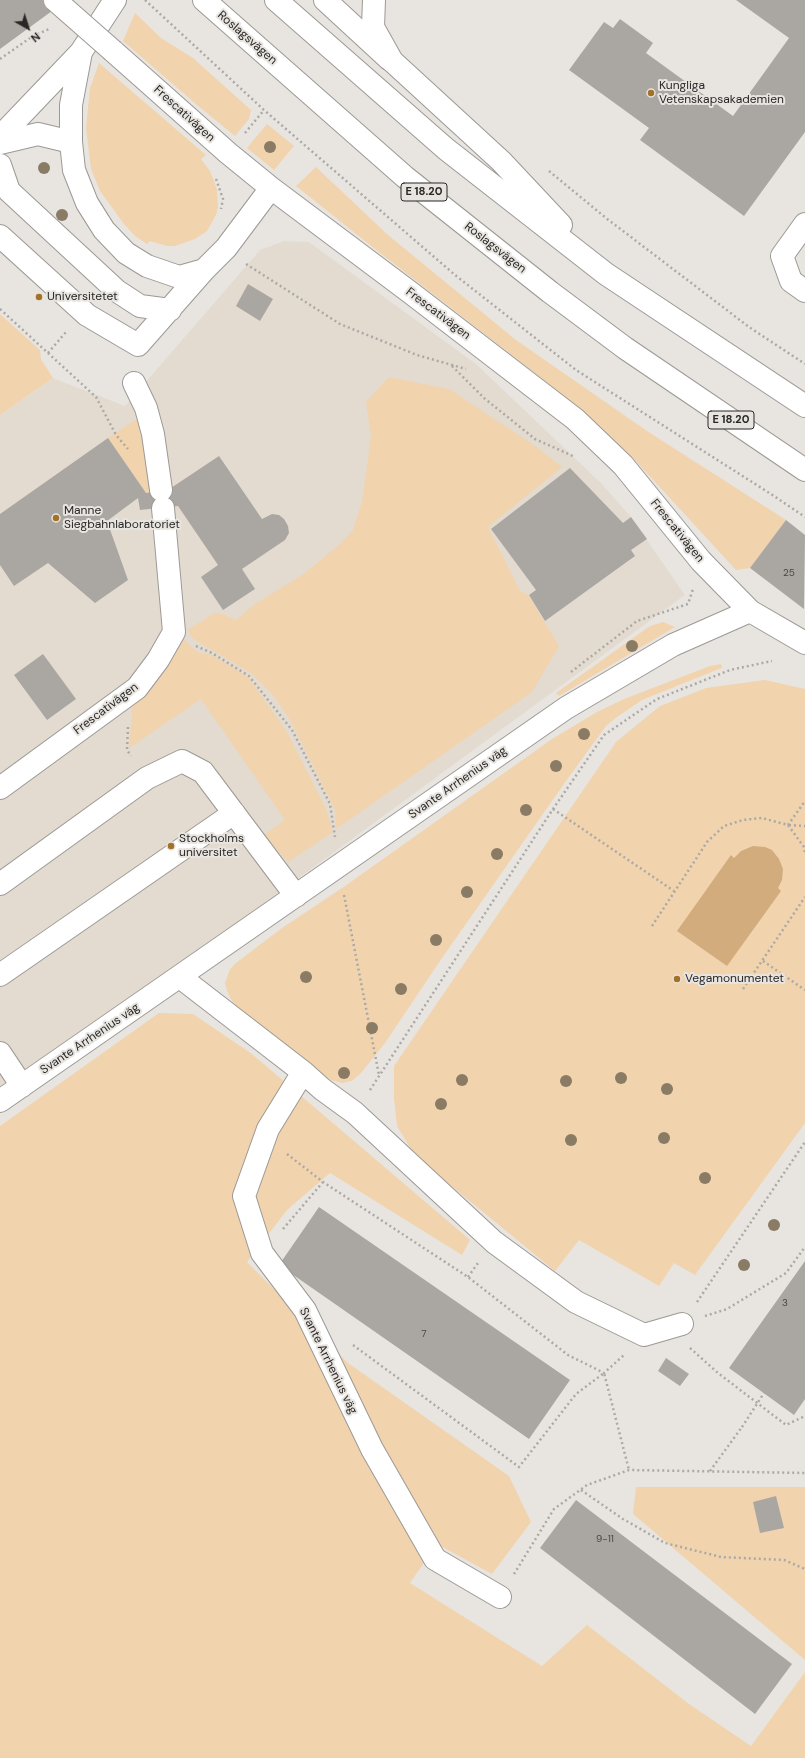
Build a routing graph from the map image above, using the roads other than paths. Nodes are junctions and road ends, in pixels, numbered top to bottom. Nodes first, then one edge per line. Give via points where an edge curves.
1 (55, 0) edge
2 (115, 0) edge
3 (204, 0) edge
4 (276, 0) edge
5 (325, 0) edge
6 (374, 0) edge
7 (81, 52) junction
8 (392, 61) junction
9 (0, 137) edge
10 (71, 142) junction
11 (0, 143) edge
12 (0, 165) edge
13 (271, 188) junction
14 (805, 224) edge
15 (0, 236) edge
16 (204, 270) junction
17 (606, 274) junction
18 (805, 291) edge
19 (170, 310) junction
20 (134, 383) dead end
21 (805, 406) edge
22 (805, 470) edge
23 (750, 611) junction
24 (805, 643) edge
25 (0, 788) edge
26 (234, 813) junction
27 (0, 884) edge
28 (296, 896) junction
29 (0, 975) edge
30 (180, 977) junction
31 (0, 1053) edge
32 (303, 1072) junction
33 (22, 1086) junction
34 (0, 1100) edge
35 (682, 1324) road end
36 (500, 1598) road end

1 - 13 street, Frescativägen, bridge via 228,154
2 - 7 street
3 - 22 street, Roslagsvägen / E 18.20 via 405,177 550,292 625,348
4 - 17 street via 446,149
5 - 8 street
6 - 8 street via 373,27
7 - 9 street
7 - 10 street via 71,104
8 - 17 street via 501,160
10 - 11 street via 38,134
10 - 16 street via 74,170 87,203 104,230 126,253 147,266 179,277
12 - 19 street via 9,191 117,291 140,306
13 - 16 street via 226,248
13 - 23 street, Frescativägen via 575,419 623,465 701,561
14 - 18 street via 782,256 791,281
15 - 19 street via 87,315 138,345
16 - 19 street
17 - 21 street
20 - 25 street, Frescativägen via 146,408 153,434 162,499 174,632 158,660 137,688
23 - 24 street, Frescativägen
23 - 28 street, Svante Arrhenius väg via 673,645 566,708
26 - 27 street via 203,772 182,761 147,778
26 - 28 street
26 - 29 street
28 - 30 street, Svante Arrhenius väg
30 - 32 street
30 - 33 street, Svante Arrhenius väg
31 - 33 street
32 - 35 street via 355,1113 494,1242 576,1302 644,1335
32 - 36 street, Svante Arrhenius väg via 268,1128 244,1196 262,1253 305,1310 372,1449 435,1559
33 - 34 street, Svante Arrhenius väg

